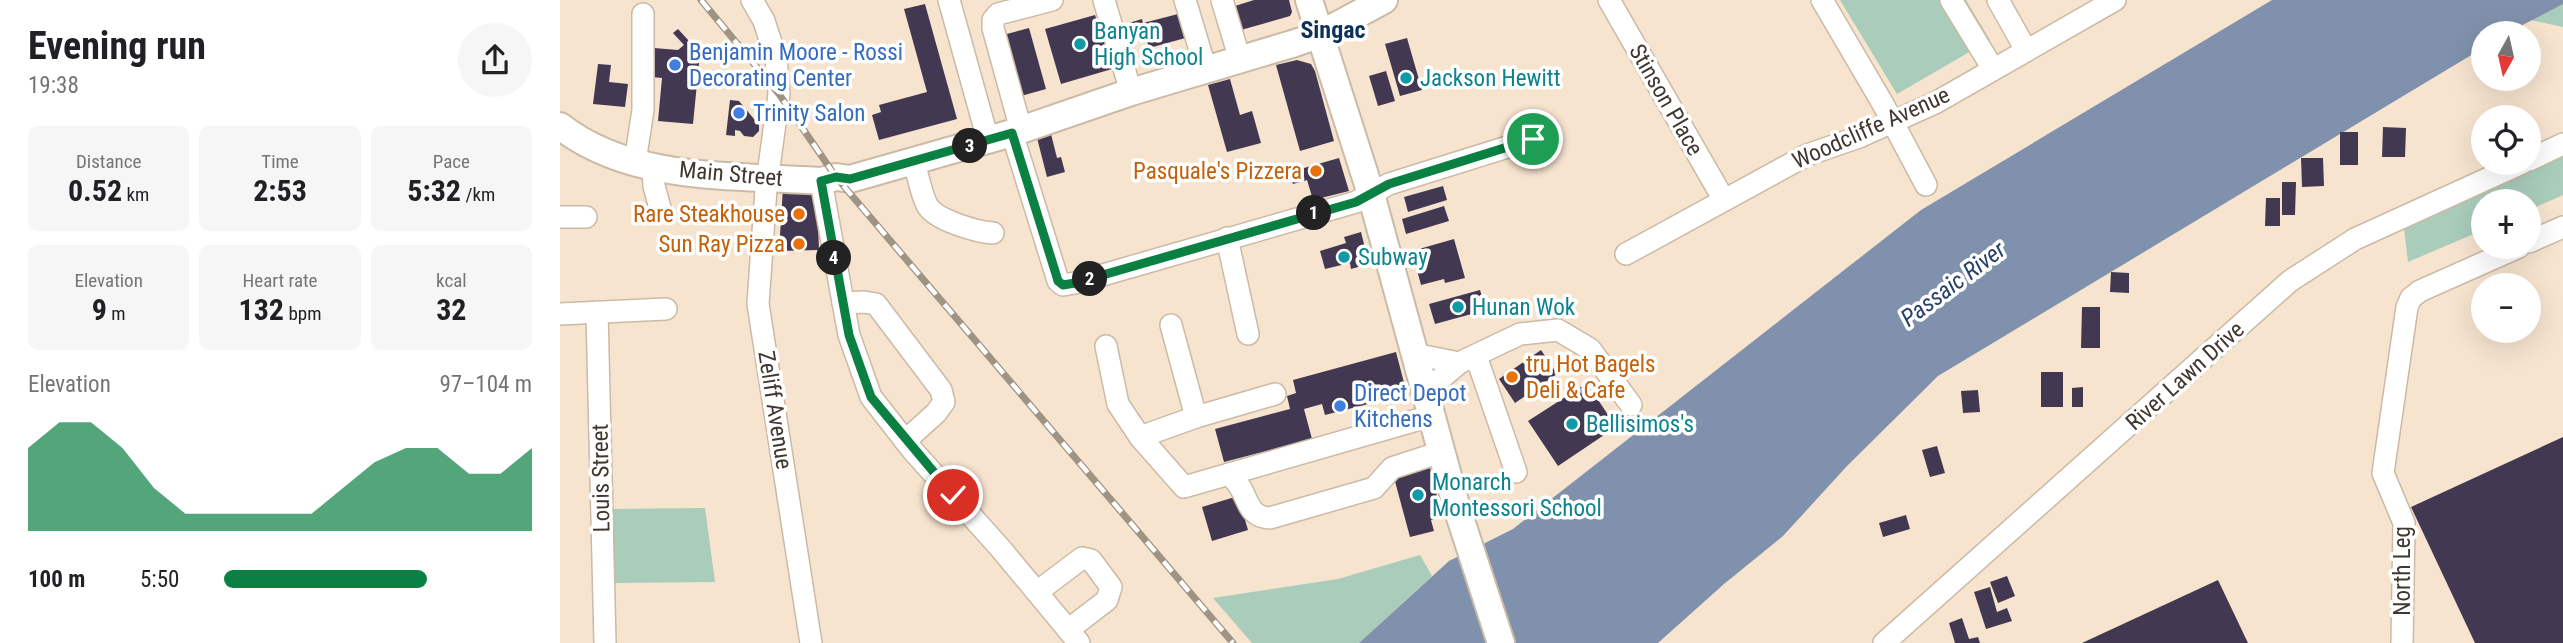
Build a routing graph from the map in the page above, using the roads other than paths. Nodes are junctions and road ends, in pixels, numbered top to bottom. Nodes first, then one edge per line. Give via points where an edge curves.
1 (752, 0) edge
2 (949, 0) edge
3 (1052, 0) edge
4 (1104, 0) edge
5 (1185, 0) edge
6 (1222, 0) edge
7 (1310, 0) edge
8 (1384, 0) edge
9 (1609, 0) edge
10 (1822, 0) edge
11 (1951, 0) edge
12 (1997, 0) edge
13 (2115, 0) edge
14 (1008, 5) edge
15 (643, 14) dead end
16 (1320, 34) junction
17 (2026, 50) junction
18 (1240, 60) junction
19 (1993, 69) junction
20 (1206, 70) junction
21 (1131, 92) junction
22 (1892, 122) junction
23 (560, 127) edge
24 (1007, 135) junction
25 (1533, 139) dead end
26 (2563, 144) edge
27 (2541, 154) edge
28 (914, 162) junction
29 (644, 164) junction
30 (2496, 175) edge
31 (768, 177) junction
32 (821, 181) junction
33 (1926, 185) dead end
34 (1371, 194) junction
35 (1724, 200) junction
36 (660, 208) dead end
37 (560, 217) edge
38 (586, 217) dead end
39 (2563, 227) edge
40 (993, 233) dead end
41 (2541, 237) edge
42 (1227, 239) junction
43 (1626, 254) dead end
44 (2493, 259) edge
45 (843, 303) junction
46 (666, 309) dead end
47 (597, 312) junction
48 (560, 313) edge
49 (1171, 325) dead end
50 (1248, 334) dead end
51 (1106, 346) dead end
52 (1415, 354) junction
53 (1467, 360) junction
54 (1275, 394) dead end
55 (1428, 404) junction
56 (1631, 405) dead end
57 (1196, 417) junction
58 (1140, 437) junction
59 (905, 441) junction
60 (1441, 452) junction
61 (1516, 472) dead end
62 (1229, 474) junction
63 (1037, 592) junction
64 (1074, 636) edge
65 (605, 643) edge
66 (811, 643) edge
67 (1501, 643) edge
68 (1884, 643) edge
69 (2402, 643) edge

1 - 31 street, Zeliff Avenue via 770,37 778,73
2 - 24 street
3 - 14 street
4 - 21 street
5 - 20 street
6 - 18 street
7 - 16 main road
8 - 16 main road, Main Street
9 - 35 street, Stinson Place
10 - 22 street
11 - 19 street
12 - 17 street
13 - 17 street, Woodcliffe Avenue
14 - 24 street via 993,20
15 - 29 street
16 - 18 main road, Main Street
16 - 34 main road
17 - 19 street, Woodcliffe Avenue
18 - 20 main road, Main Street
19 - 22 street, Woodcliffe Avenue
20 - 21 main road, Main Street
21 - 24 main road, Main Street
22 - 33 street
22 - 35 street, Woodcliffe Avenue via 1807,155
23 - 29 main road, Main Street via 599,149
24 - 28 main road, Main Street
24 - 42 street via 1063,285
25 - 34 street via 1389,184
26 - 27 street
28 - 32 main road, Main Street via 850,179
28 - 40 street via 934,213 981,233
29 - 31 main road, Main Street
29 - 36 street
30 - 68 street, River Lawn Drive via 2355,239 2290,281
31 - 32 main road, Main Street
31 - 66 street, Zeliff Avenue via 758,304
32 - 45 street
34 - 42 street
34 - 52 main road
35 - 43 street, Woodcliffe Avenue
37 - 38 street
39 - 41 street
42 - 50 street
44 - 69 street, North Leg via 2420,292 2407,307 2383,473 2404,523
45 - 59 street via 871,397
45 - 59 street via 876,304 941,390 944,402
46 - 47 street
47 - 48 street
47 - 65 street, Louis Street
49 - 57 street
51 - 58 street via 1118,404
52 - 53 street
52 - 55 main road
53 - 55 street
53 - 56 street via 1520,334 1558,330 1590,349
53 - 61 street
54 - 57 street
55 - 60 main road
55 - 62 street
57 - 58 street
58 - 62 street via 1184,487
59 - 63 street
60 - 62 street via 1392,468 1374,488 1270,518 1250,509
60 - 67 main road
63 - 64 street
63 - 64 street via 1082,558 1091,560 1111,587 1107,600

